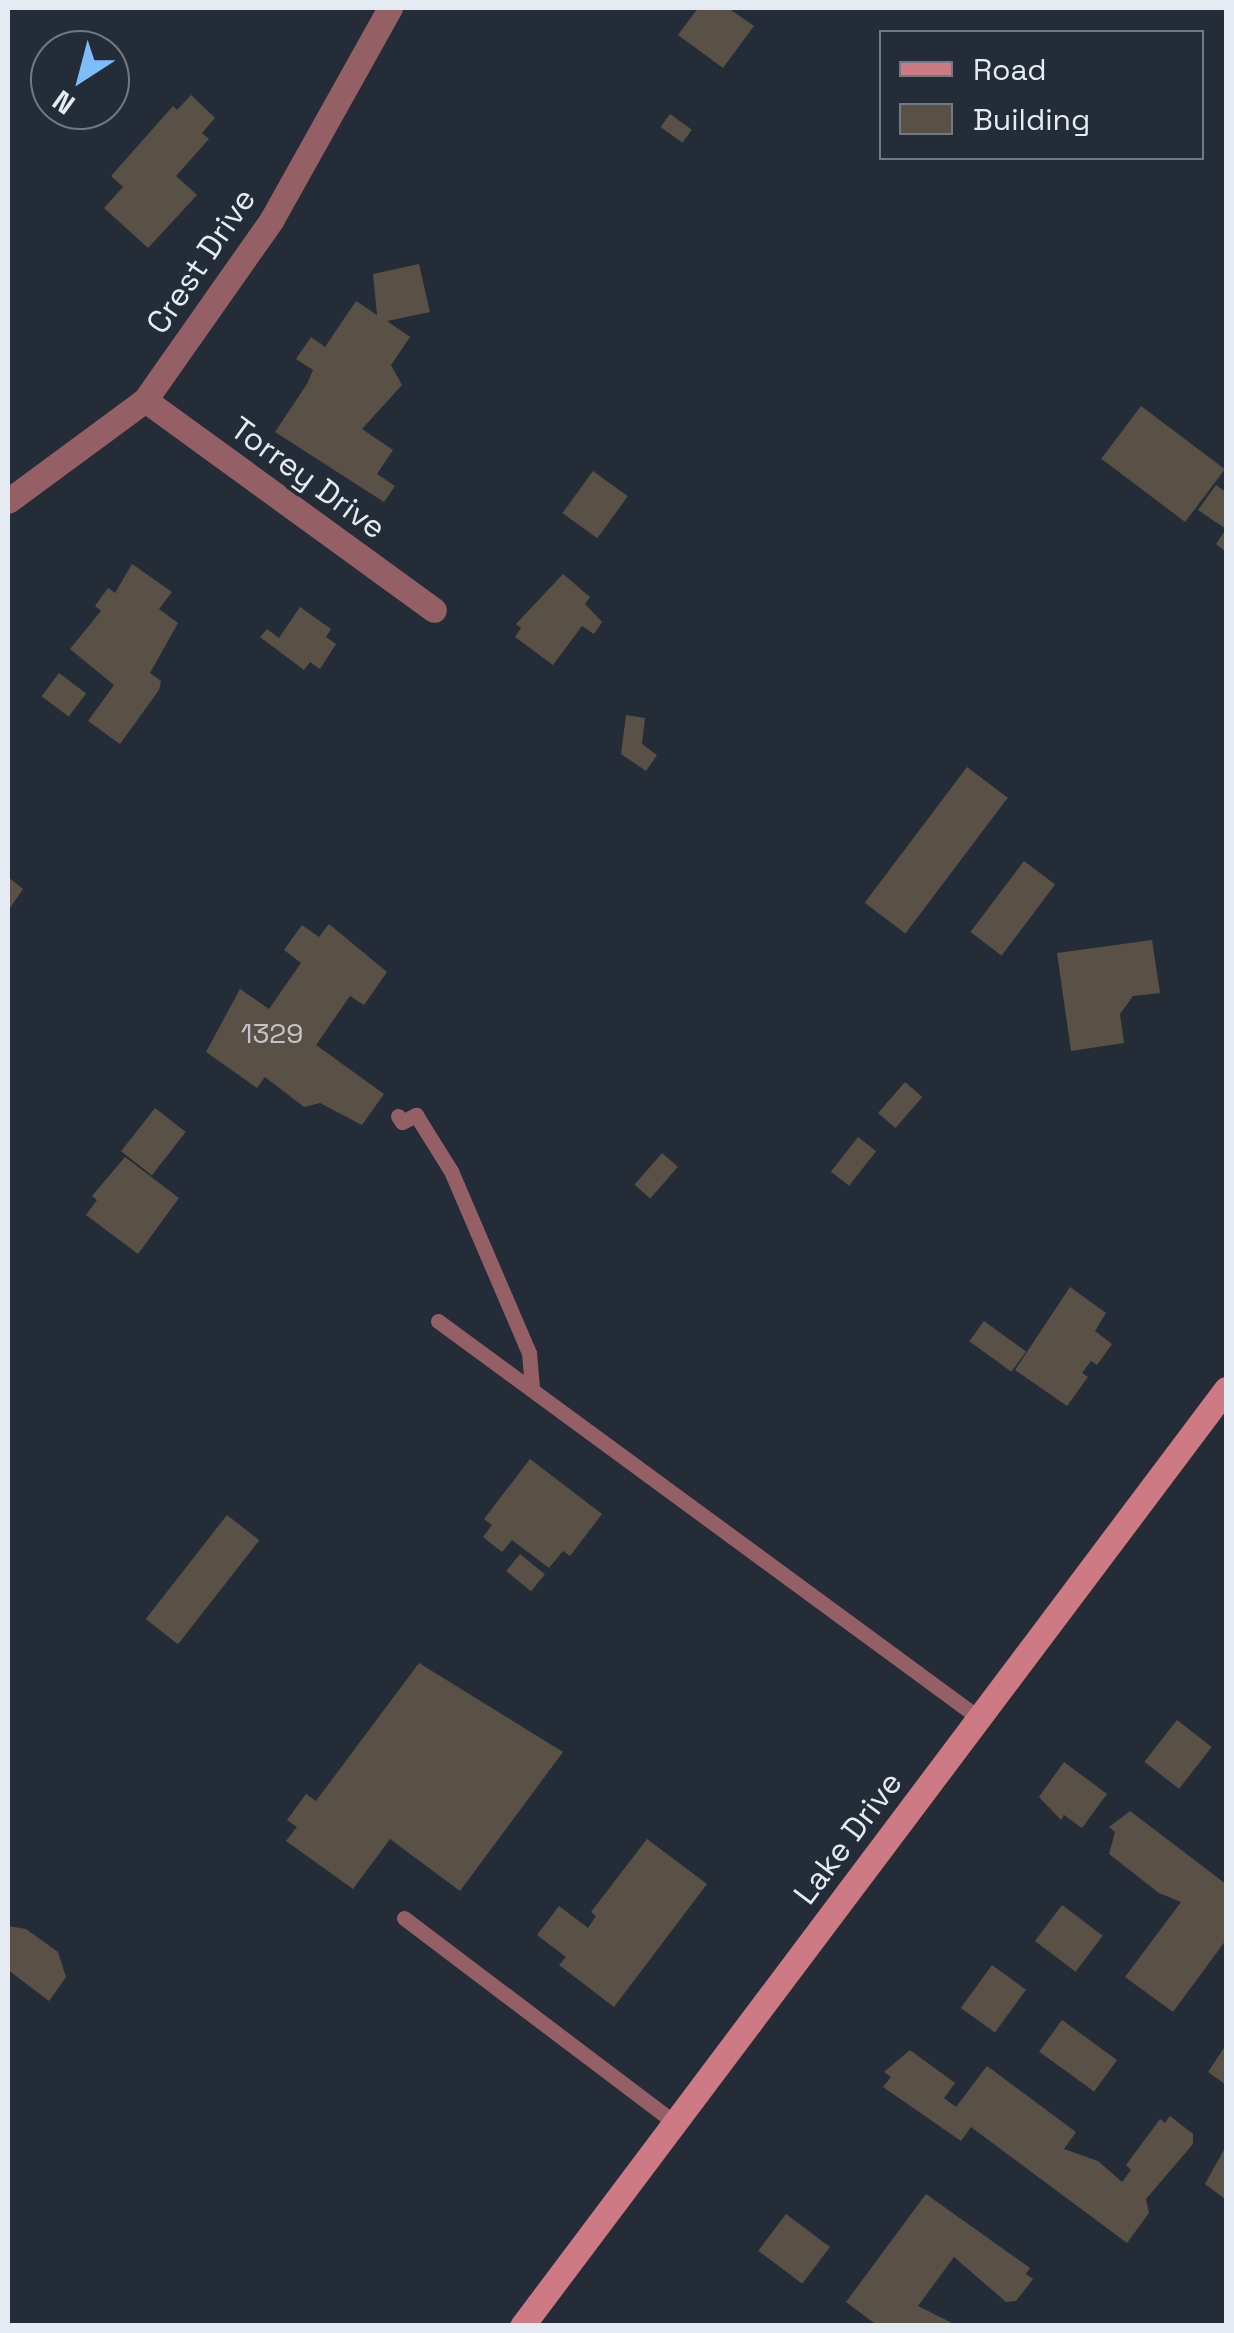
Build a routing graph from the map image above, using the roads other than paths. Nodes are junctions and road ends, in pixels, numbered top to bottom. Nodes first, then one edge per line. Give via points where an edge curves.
1 (390, 8) edge
2 (145, 400) junction
3 (8, 501) edge
4 (434, 610) dead end
5 (398, 1116) dead end
6 (438, 1321) dead end
7 (1226, 1389) edge
8 (532, 1390) junction
9 (979, 1718) junction
10 (404, 1918) dead end
11 (674, 2123) junction
12 (522, 2326) edge

1 - 2 street, Crest Drive via 272,219
2 - 3 street, Crest Drive
2 - 4 street, Torrey Drive
5 - 8 lane via 402,1122 416,1115 451,1171 522,1336
6 - 8 lane
7 - 9 main road, Lake Drive
8 - 9 lane
9 - 11 main road, Lake Drive
10 - 11 lane
11 - 12 main road, Lake Drive

